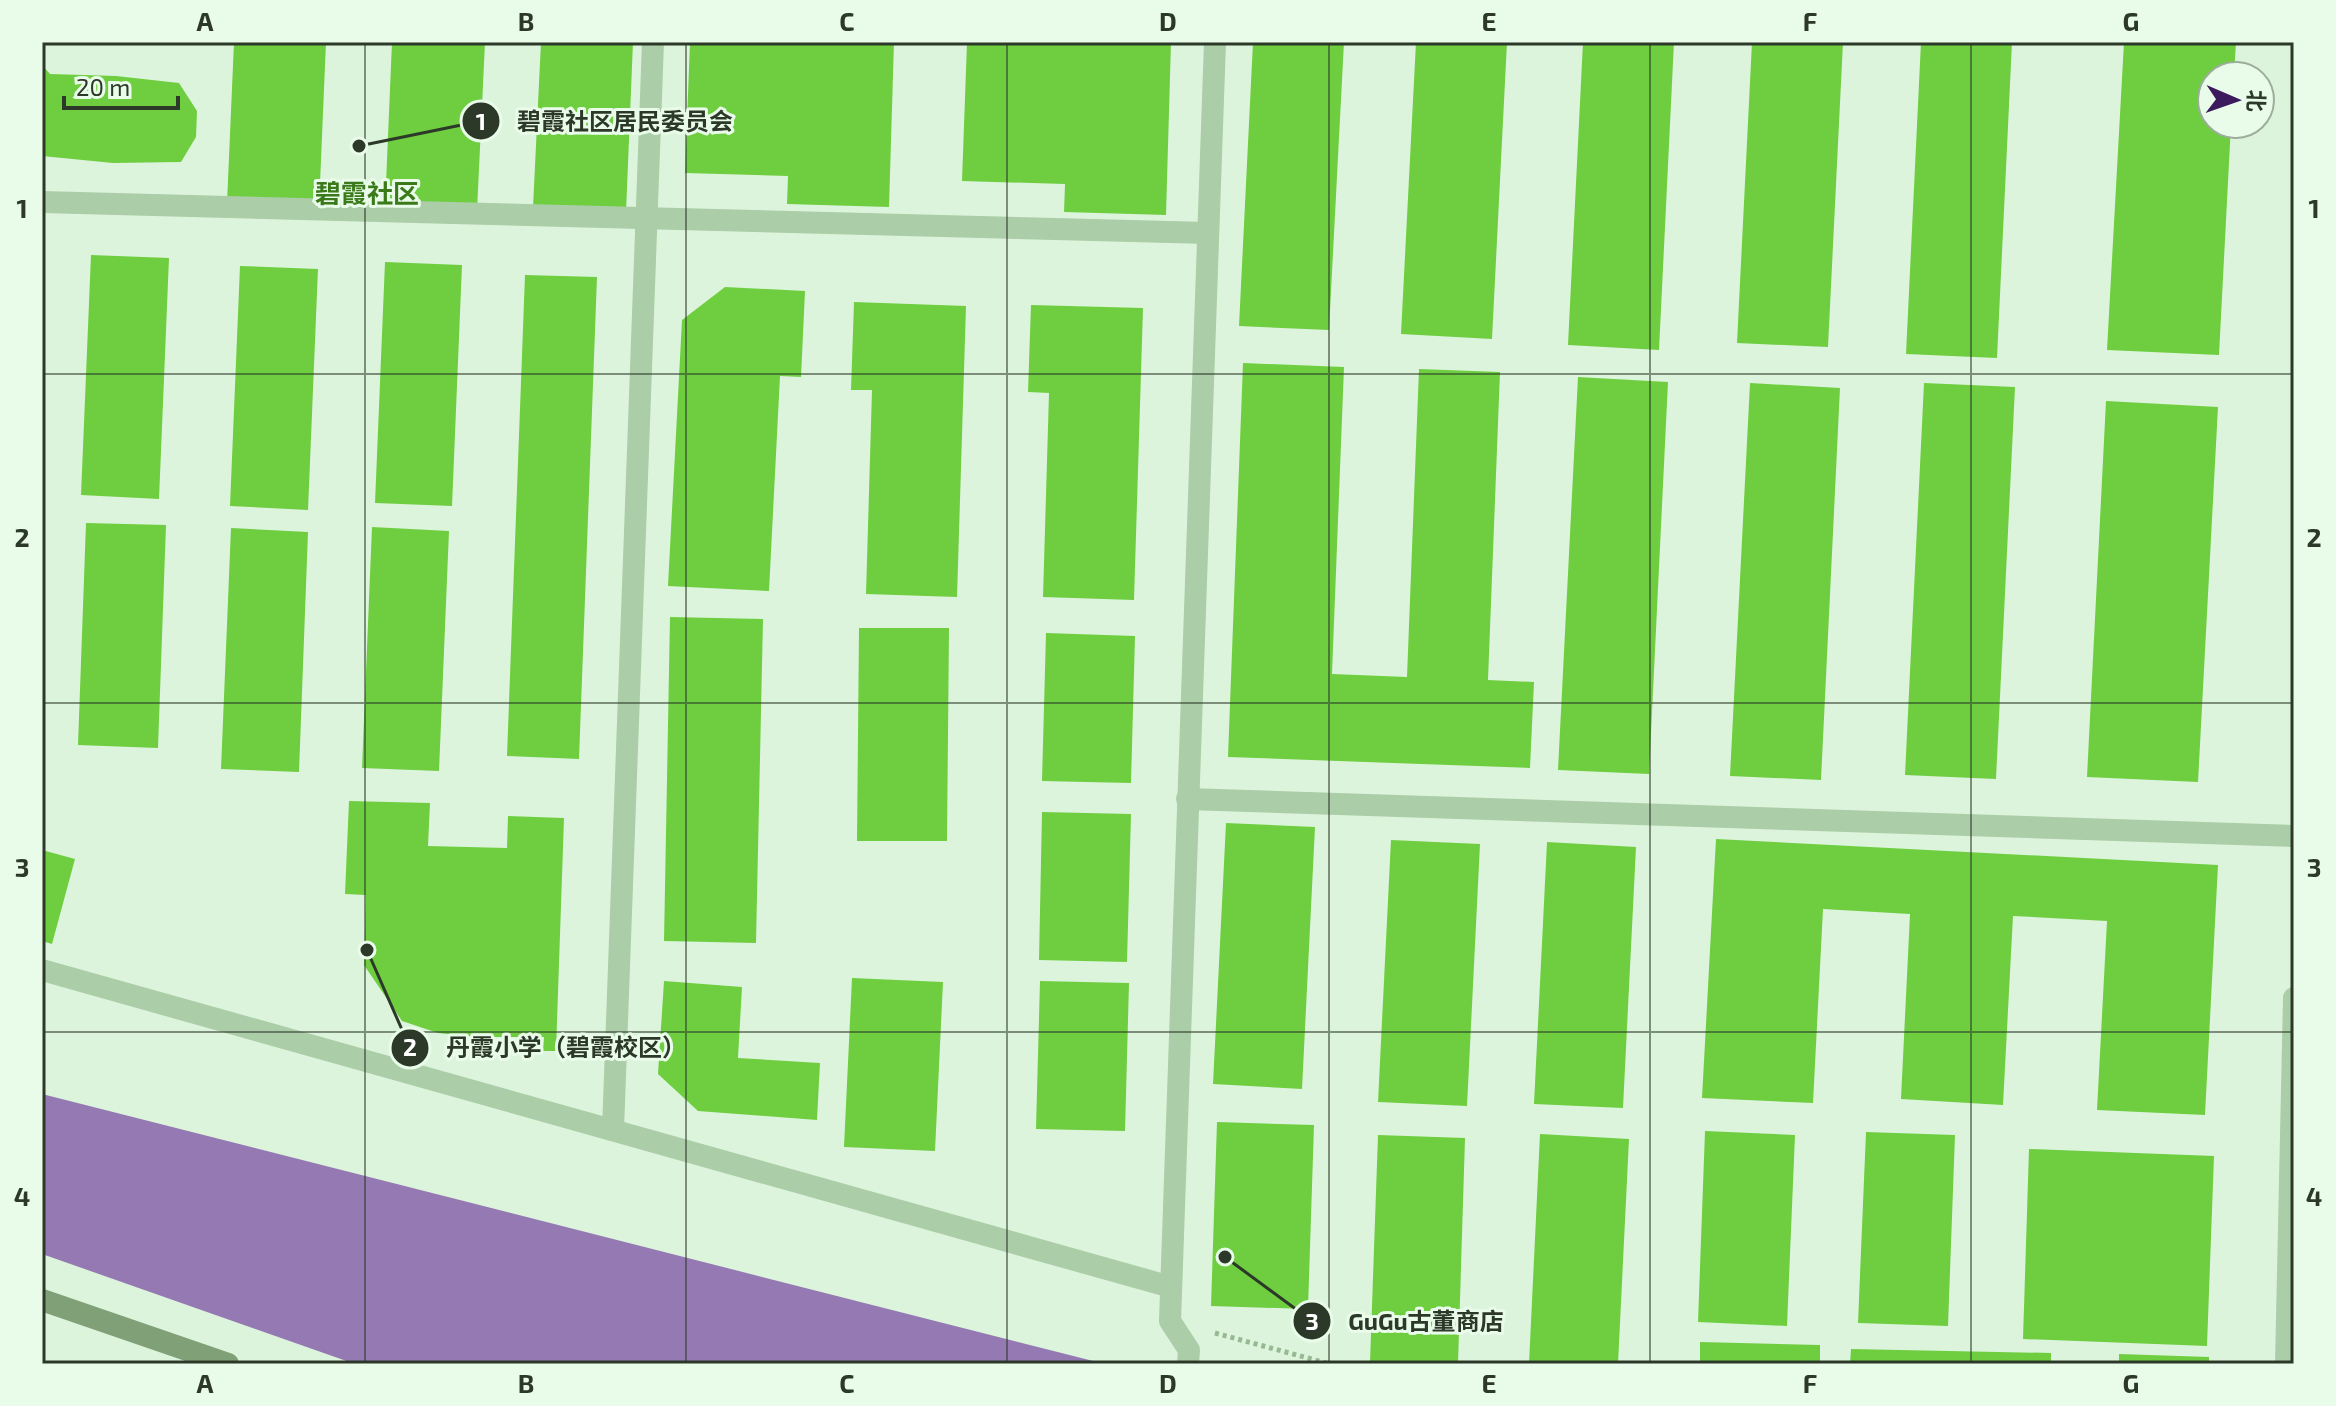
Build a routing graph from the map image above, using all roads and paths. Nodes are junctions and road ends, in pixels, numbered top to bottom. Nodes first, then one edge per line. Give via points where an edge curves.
1 (653, 42) edge
2 (1215, 42) edge
3 (42, 202) edge
4 (647, 218) junction
5 (1208, 233) junction
6 (1187, 799) junction
7 (2294, 836) edge
8 (42, 970) edge
9 (2294, 998) edge
10 (613, 1130) junction
11 (1171, 1287) junction
12 (42, 1300) edge
13 (1170, 1321) junction
14 (1188, 1357) edge
15 (228, 1364) edge
16 (1330, 1364) edge
17 (2286, 1364) edge

1 - 4 street
2 - 5 street
3 - 4 street
4 - 5 street
4 - 10 street
5 - 6 street
6 - 7 street
6 - 11 street
8 - 10 street
9 - 17 street
10 - 11 street
11 - 13 street
12 - 15 main road
13 - 14 street
13 - 16 path

